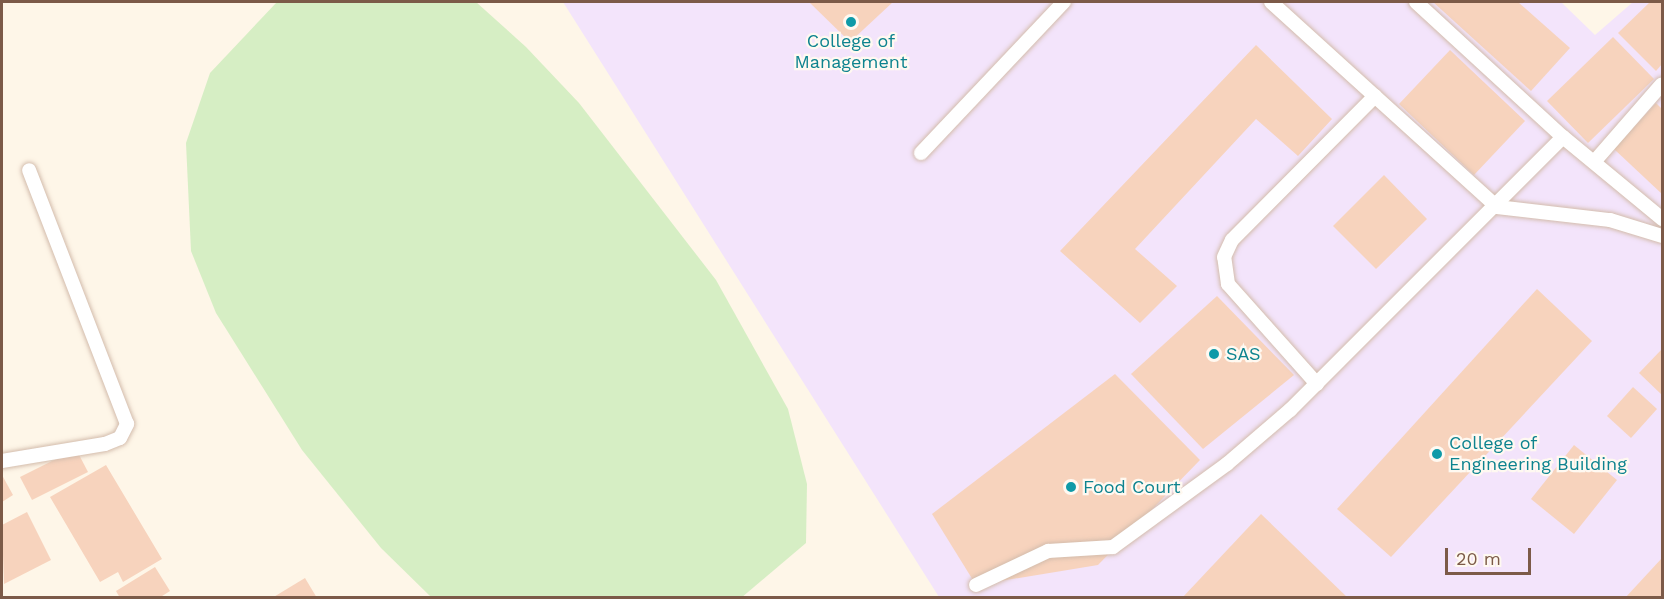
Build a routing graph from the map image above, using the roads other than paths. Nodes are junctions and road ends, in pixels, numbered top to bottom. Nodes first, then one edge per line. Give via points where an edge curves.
1 (1064, 2) edge
2 (1271, 2) edge
3 (1416, 2) edge
4 (1662, 84) edge
5 (1375, 96) junction
6 (1563, 137) junction
7 (921, 153) dead end
8 (1594, 162) junction
9 (29, 170) dead end
10 (1497, 207) junction
11 (1662, 219) edge
12 (1662, 236) edge
13 (1317, 384) junction
14 (2, 461) edge
15 (976, 585) dead end

1 - 7 lane
2 - 5 lane
3 - 6 lane
4 - 8 lane
5 - 10 lane
5 - 13 lane via 1232,240 1224,257 1228,284
6 - 8 lane
6 - 10 lane
8 - 11 lane
9 - 14 lane via 127,424 120,438 105,444
10 - 12 lane via 1610,220
10 - 13 lane
13 - 15 lane via 1227,464 1113,547 1048,551

